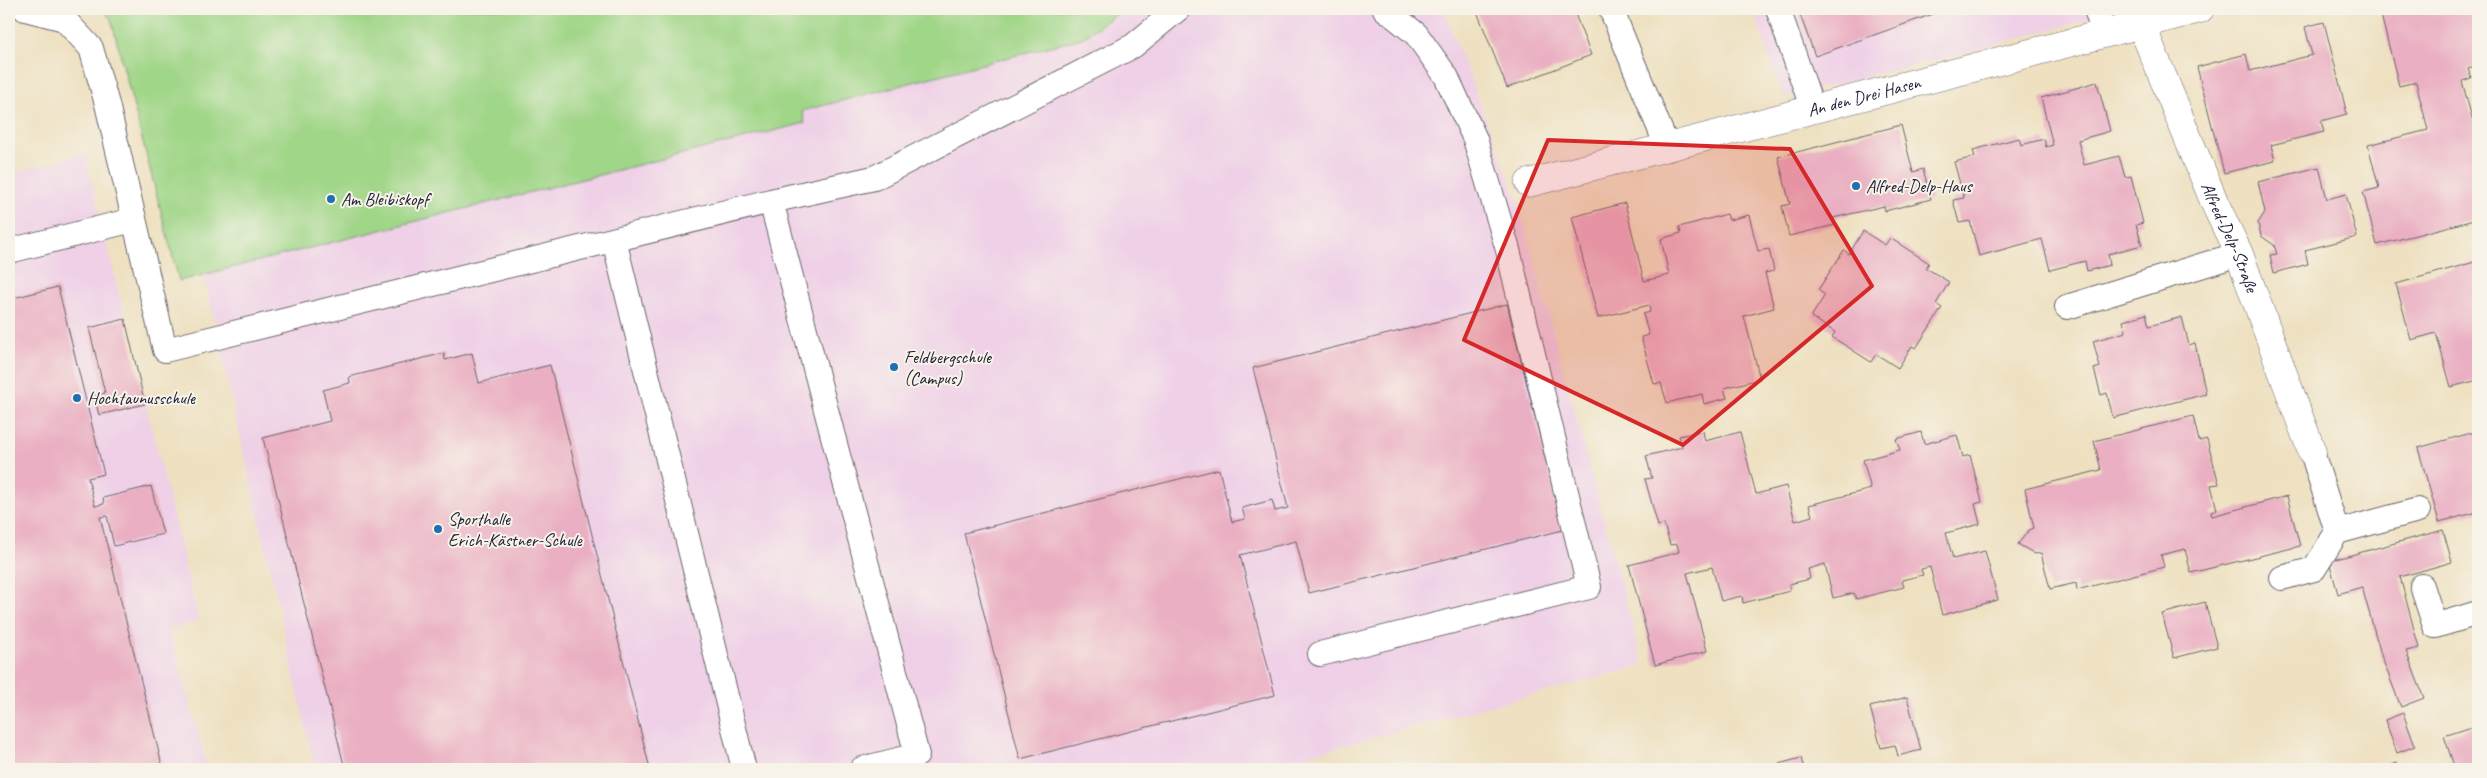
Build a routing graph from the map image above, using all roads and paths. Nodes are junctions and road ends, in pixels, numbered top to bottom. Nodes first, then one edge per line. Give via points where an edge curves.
1 (25, 9) edge
2 (1178, 9) edge
3 (1385, 9) edge
4 (1611, 9) edge
5 (1778, 9) edge
6 (2096, 9) edge
7 (2200, 9) edge
8 (2141, 24) junction
9 (2104, 34) junction
10 (1813, 110) junction
11 (1668, 148) junction
12 (1529, 183) dead end
13 (771, 201) junction
14 (133, 220) junction
15 (614, 240) junction
16 (9, 251) edge
17 (2239, 254) junction
18 (2067, 308) dead end
19 (2312, 452) joint
20 (2418, 510) dead end
21 (2337, 532) junction
22 (2282, 578) dead end
23 (2422, 586) dead end
24 (2478, 613) edge
25 (1320, 654) dead end
26 (744, 769) edge
27 (862, 769) edge

1 - 14 lane via 64,19 91,48
2 - 13 lane via 1133,46 874,178
3 - 25 lane via 1416,34 1446,76 1475,139 1508,250 1589,587
4 - 11 lane
5 - 10 lane
6 - 9 lane
7 - 8 street, An den Drei Hasen
8 - 9 street, An den Drei Hasen
8 - 17 street, Alfred-Delp-Straße
9 - 10 street, An den Drei Hasen
10 - 11 street, An den Drei Hasen
11 - 12 street, An den Drei Hasen
13 - 15 lane
13 - 27 lane via 917,755
14 - 15 lane via 165,350
14 - 16 lane
15 - 26 lane
17 - 18 lane
17 - 19 street, Alfred-Delp-Straße
19 - 21 lane
20 - 21 lane
21 - 22 lane via 2314,569
23 - 24 lane via 2435,626

